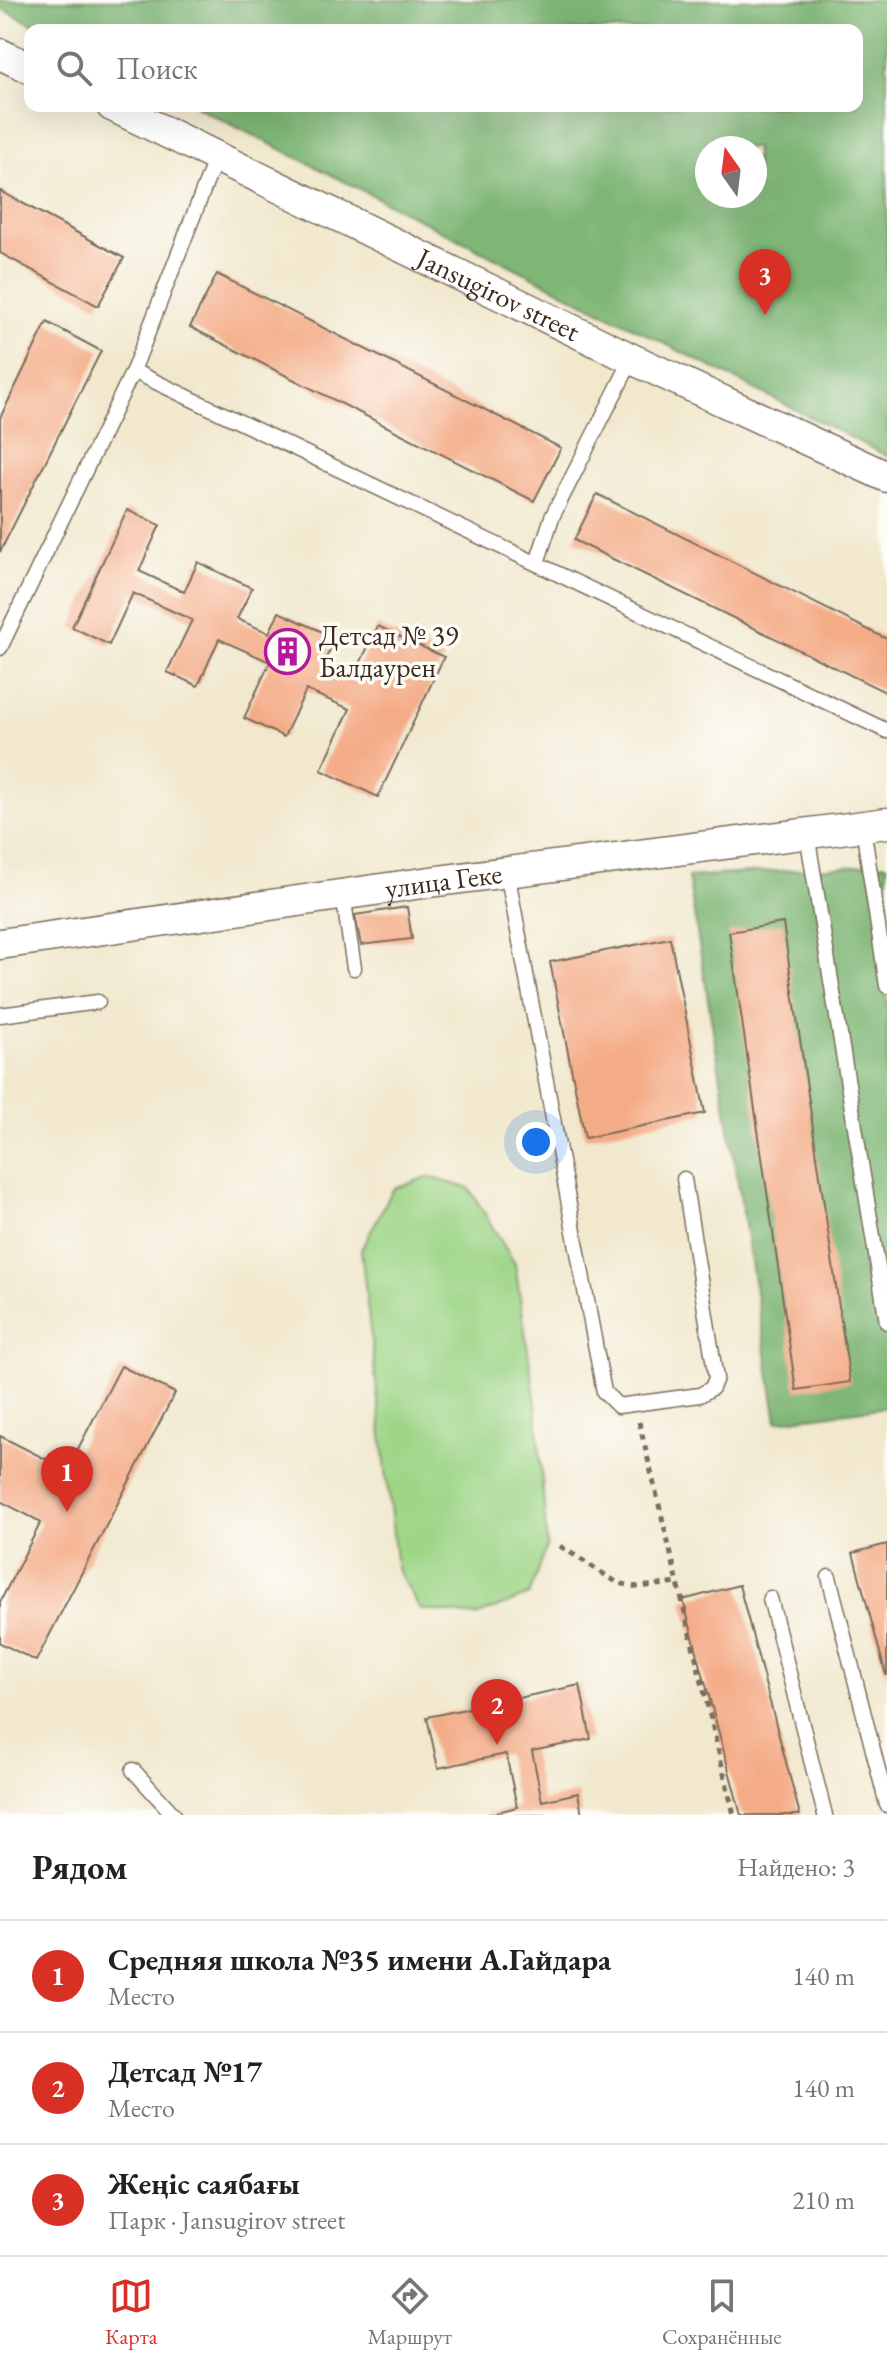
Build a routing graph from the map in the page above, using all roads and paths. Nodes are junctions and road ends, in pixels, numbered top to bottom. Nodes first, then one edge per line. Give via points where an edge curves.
1 (0, 54) edge
2 (24, 65) edge
3 (125, 112) edge
4 (217, 155) junction
5 (632, 359) junction
6 (133, 371) junction
7 (887, 477) edge
8 (537, 563) junction
9 (0, 648) edge
10 (887, 731) edge
11 (875, 825) edge
12 (807, 834) junction
13 (507, 872) junction
14 (343, 895) junction
15 (0, 944) edge
16 (354, 968) dead end
17 (887, 986) edge
18 (98, 1002) dead end
19 (0, 1015) edge
20 (684, 1179) dead end
21 (887, 1322) edge
22 (635, 1406) junction
23 (560, 1546) dead end
24 (829, 1577) dead end
25 (679, 1583) junction
26 (770, 1598) dead end
27 (133, 1770) dead end
28 (887, 1805) edge
29 (174, 1815) edge
30 (734, 1815) edge
31 (825, 1815) edge

1 - 2 street
3 - 4 street, Jansugirov street
4 - 5 street, Jansugirov street
4 - 6 lane
5 - 7 street, Jansugirov street
5 - 8 lane via 552,517
6 - 8 lane
6 - 9 lane
8 - 10 lane
11 - 12 street, улица Геке
11 - 17 lane
12 - 13 street, улица Геке
12 - 21 lane
13 - 14 street, улица Геке
13 - 22 lane via 604,1392 618,1406
14 - 15 street, улица Геке
14 - 16 lane
18 - 19 lane
20 - 22 lane via 716,1378 700,1395
22 - 25 path
23 - 25 path via 618,1583
24 - 28 lane
25 - 30 path
26 - 31 lane
27 - 29 lane

